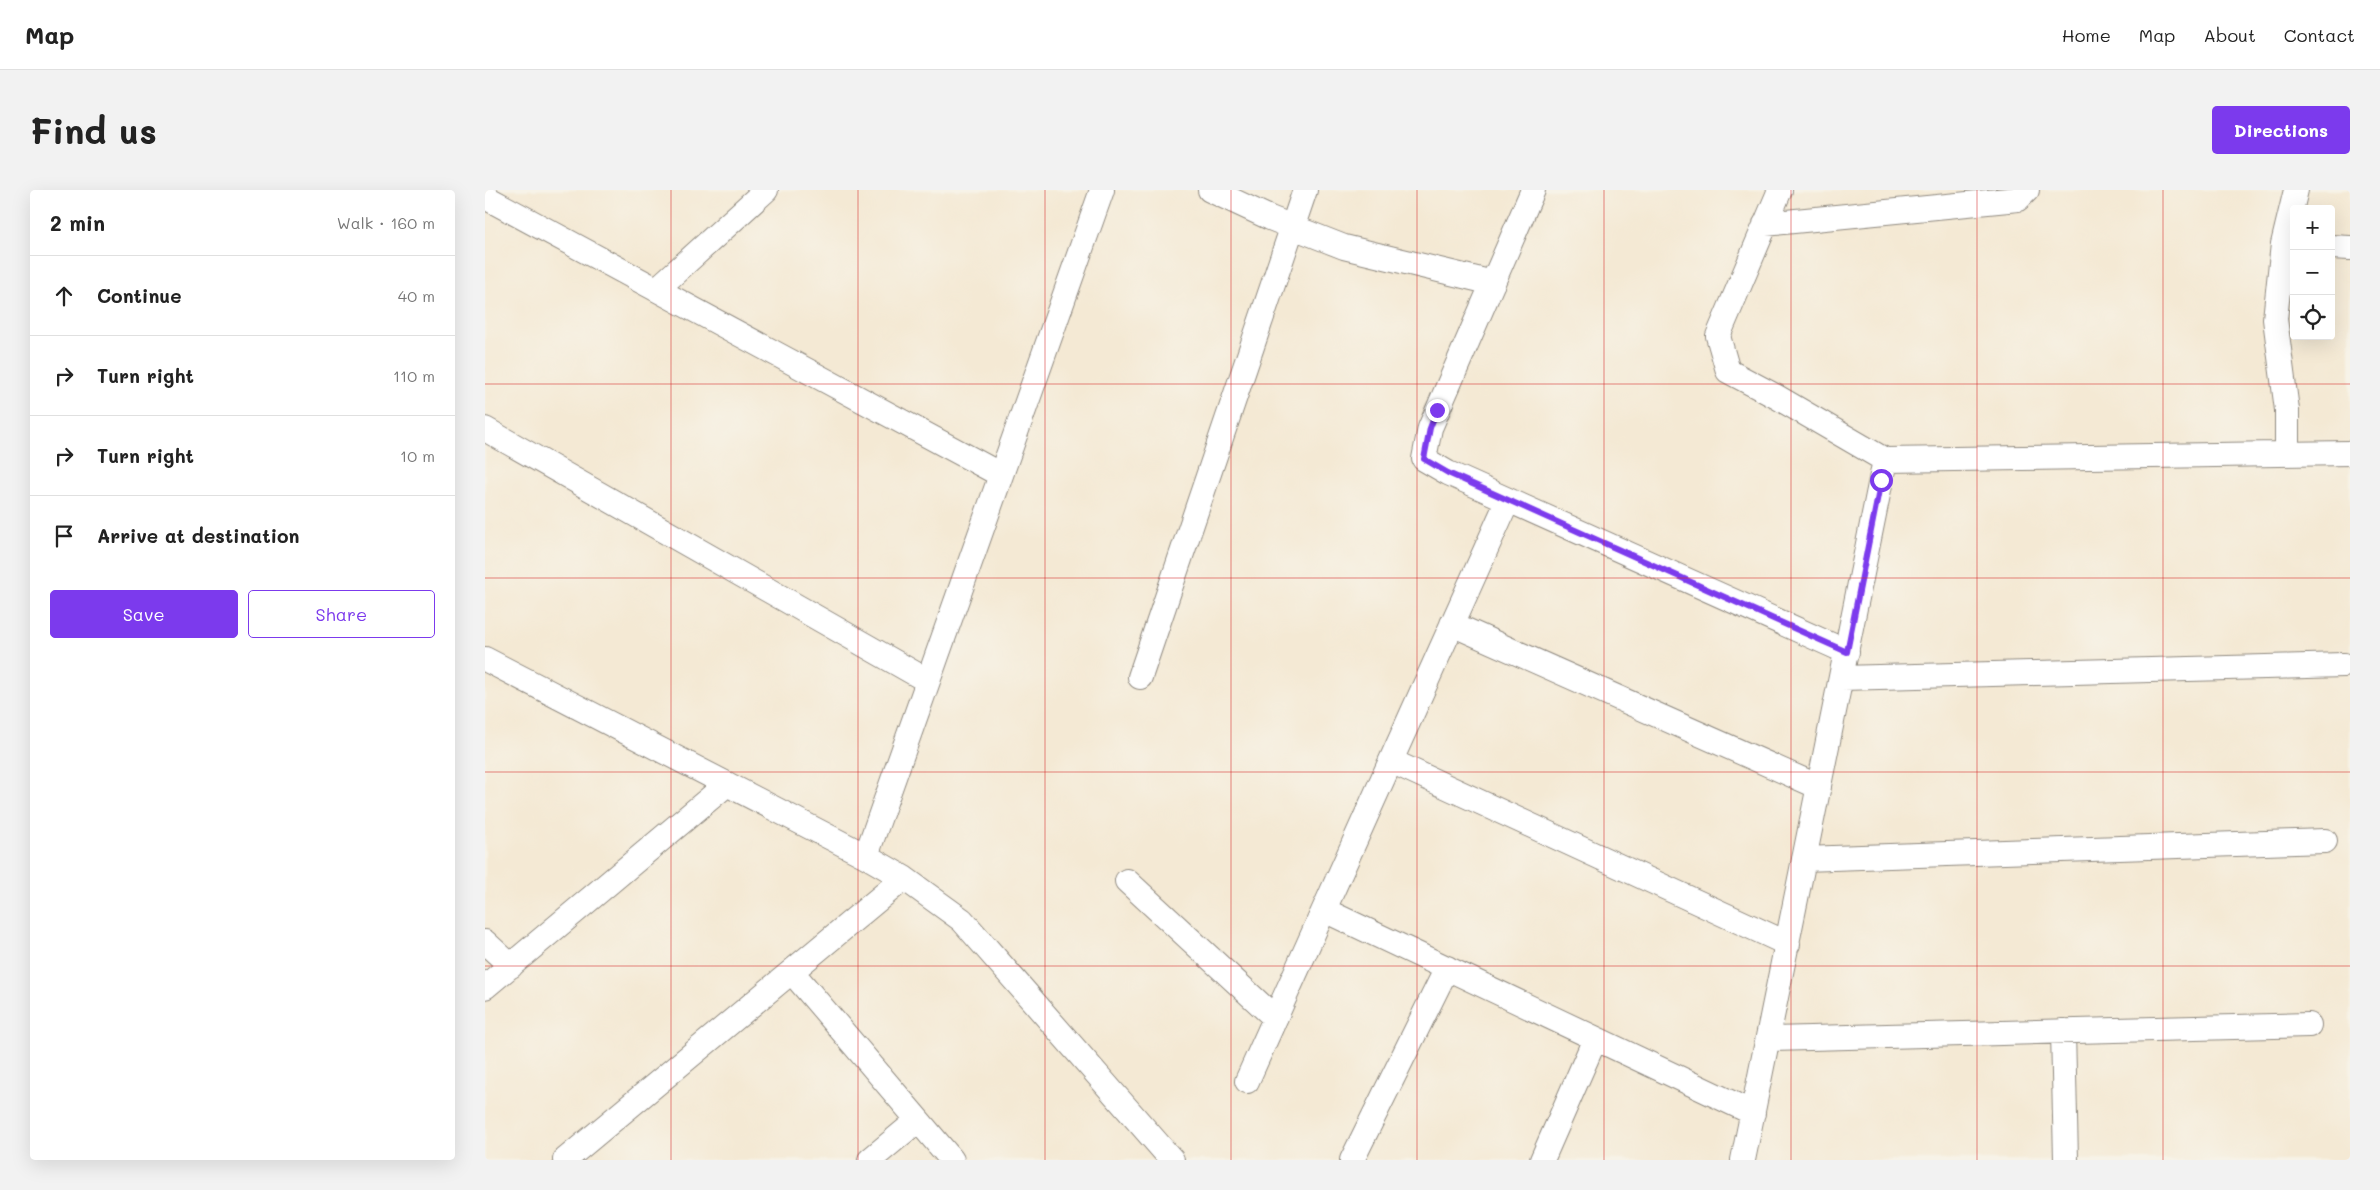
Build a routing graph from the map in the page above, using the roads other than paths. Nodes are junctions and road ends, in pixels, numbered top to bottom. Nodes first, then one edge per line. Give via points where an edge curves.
1 (766, 190) edge
2 (1102, 190) edge
3 (1210, 190) edge
4 (1305, 190) edge
5 (1533, 190) edge
6 (1780, 190) edge
7 (2027, 190) edge
8 (2296, 190) edge
9 (485, 197) edge
10 (1765, 224) junction
11 (1293, 227) junction
12 (2288, 244) edge
13 (2335, 247) edge
14 (2350, 248) edge
15 (1493, 283) junction
16 (657, 289) junction
17 (485, 429) edge
18 (2350, 453) edge
19 (2287, 454) junction
20 (1885, 460) junction
21 (1001, 474) junction
22 (1508, 500) junction
23 (1452, 624) junction
24 (1847, 652) junction
25 (485, 659) edge
26 (2344, 664) dead end
27 (1140, 677) dead end
28 (1841, 678) junction
29 (928, 681) junction
30 (1391, 760) junction
31 (727, 784) junction
32 (1819, 787) junction
33 (2325, 841) dead end
34 (866, 856) junction
35 (1805, 859) junction
36 (904, 878) junction
37 (1127, 881) dead end
38 (1324, 910) junction
39 (485, 942) edge
40 (1787, 944) junction
41 (511, 966) junction
42 (1447, 968) junction
43 (791, 972) junction
44 (485, 987) edge
45 (1275, 1018) junction
46 (2309, 1024) dead end
47 (2063, 1031) junction
48 (1595, 1038) junction
49 (1768, 1039) junction
50 (1247, 1081) dead end
51 (1753, 1114) junction
52 (918, 1120) junction
53 (565, 1160) edge
54 (870, 1160) edge
55 (952, 1160) edge
56 (1172, 1160) edge
57 (1352, 1160) edge
58 (1542, 1160) edge
59 (1743, 1160) edge
60 (2066, 1160) edge

1 - 16 street
2 - 21 street
3 - 11 street
4 - 11 street
5 - 15 street
6 - 10 street
7 - 10 street via 2018,199
8 - 12 street
9 - 16 street
10 - 20 street via 1718,336 1728,371
11 - 15 street via 1345,247
11 - 27 street
12 - 19 street via 2275,319 2287,410
13 - 14 street
15 - 22 street via 1430,428 1424,459
16 - 21 street
17 - 29 street
18 - 19 street
19 - 20 street
20 - 24 street
21 - 29 street
22 - 23 street
22 - 24 street
23 - 30 street
23 - 32 street
24 - 28 street
25 - 31 street
26 - 28 street
28 - 32 street
29 - 34 street
30 - 38 street
30 - 40 street
31 - 34 street
31 - 41 street
32 - 35 street
33 - 35 street
34 - 36 street
35 - 40 street
36 - 43 street
36 - 56 street via 962,920
37 - 45 street
38 - 42 street
38 - 45 street
39 - 41 street
40 - 49 street
41 - 44 street
42 - 48 street
42 - 57 street
43 - 52 street
43 - 53 street
45 - 50 street
46 - 47 street
47 - 49 street
47 - 60 street
48 - 51 street
48 - 58 street
49 - 51 street
51 - 59 street
52 - 54 street
52 - 55 street

